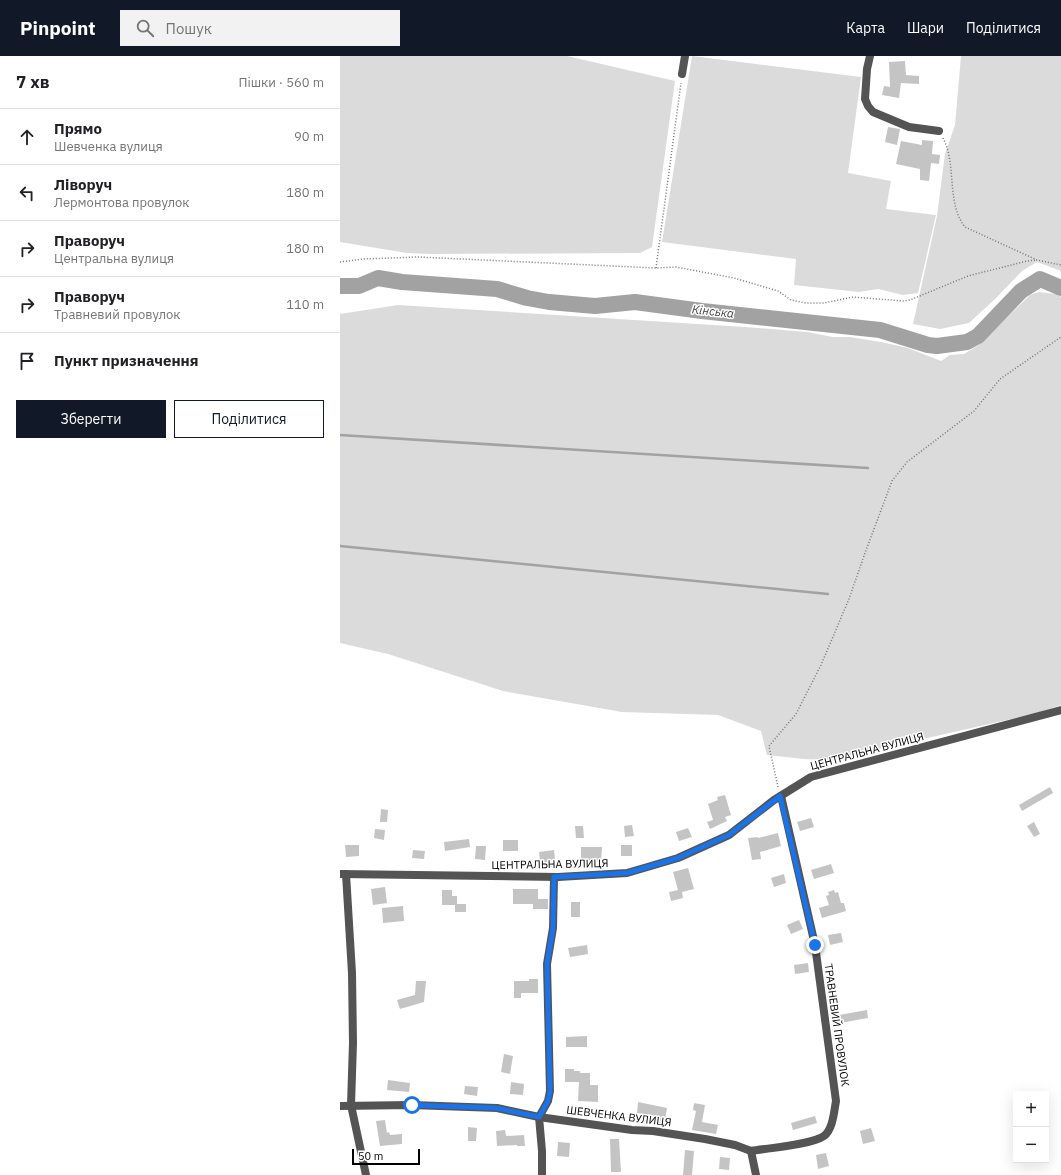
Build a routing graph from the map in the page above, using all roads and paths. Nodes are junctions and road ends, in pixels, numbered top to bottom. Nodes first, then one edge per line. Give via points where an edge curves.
1 (685, 56) edge
2 (870, 56) edge
3 (682, 74) joint
4 (939, 131) joint
5 (1037, 260) junction
6 (340, 262) edge
7 (1061, 265) edge
8 (656, 268) junction
9 (1061, 337) edge
10 (1061, 710) edge
11 (780, 796) junction
12 (343, 874) edge
13 (554, 877) junction
14 (351, 1105) junction
15 (340, 1106) edge
16 (539, 1117) junction
17 (751, 1151) junction
18 (366, 1175) edge
19 (542, 1175) edge
20 (756, 1175) edge

1 - 3 street
2 - 4 street via 865,98 873,112 909,127
3 - 8 path
4 - 5 path via 946,144 960,221 965,228
5 - 7 path
5 - 8 path via 968,276 910,300 853,297 824,303 791,300 778,291 734,278 676,267
6 - 8 path via 418,257
9 - 11 path via 1000,379 974,411 907,462 892,481 849,599 821,665 796,714 769,746
10 - 11 street, ЦЕНТРАЛЬНА ВУЛИЦЯ via 811,777
11 - 13 street, ЦЕНТРАЛЬНА ВУЛИЦЯ via 729,835 678,858 627,873
11 - 17 street, ТРАВНЕВИЙ ПРОВУЛОК via 815,945 836,1101 832,1123 824,1135 811,1141
12 - 13 street, ЦЕНТРАЛЬНА ВУЛИЦЯ
12 - 14 street via 352,973
13 - 16 street via 553,928 547,964 550,1091 548,1101
14 - 15 street, ШЕВЧЕНКА ВУЛИЦЯ
14 - 16 street, ШЕВЧЕНКА ВУЛИЦЯ via 496,1108
14 - 18 street
16 - 17 street, ШЕВЧЕНКА ВУЛИЦЯ via 705,1139
16 - 19 street
17 - 20 street

